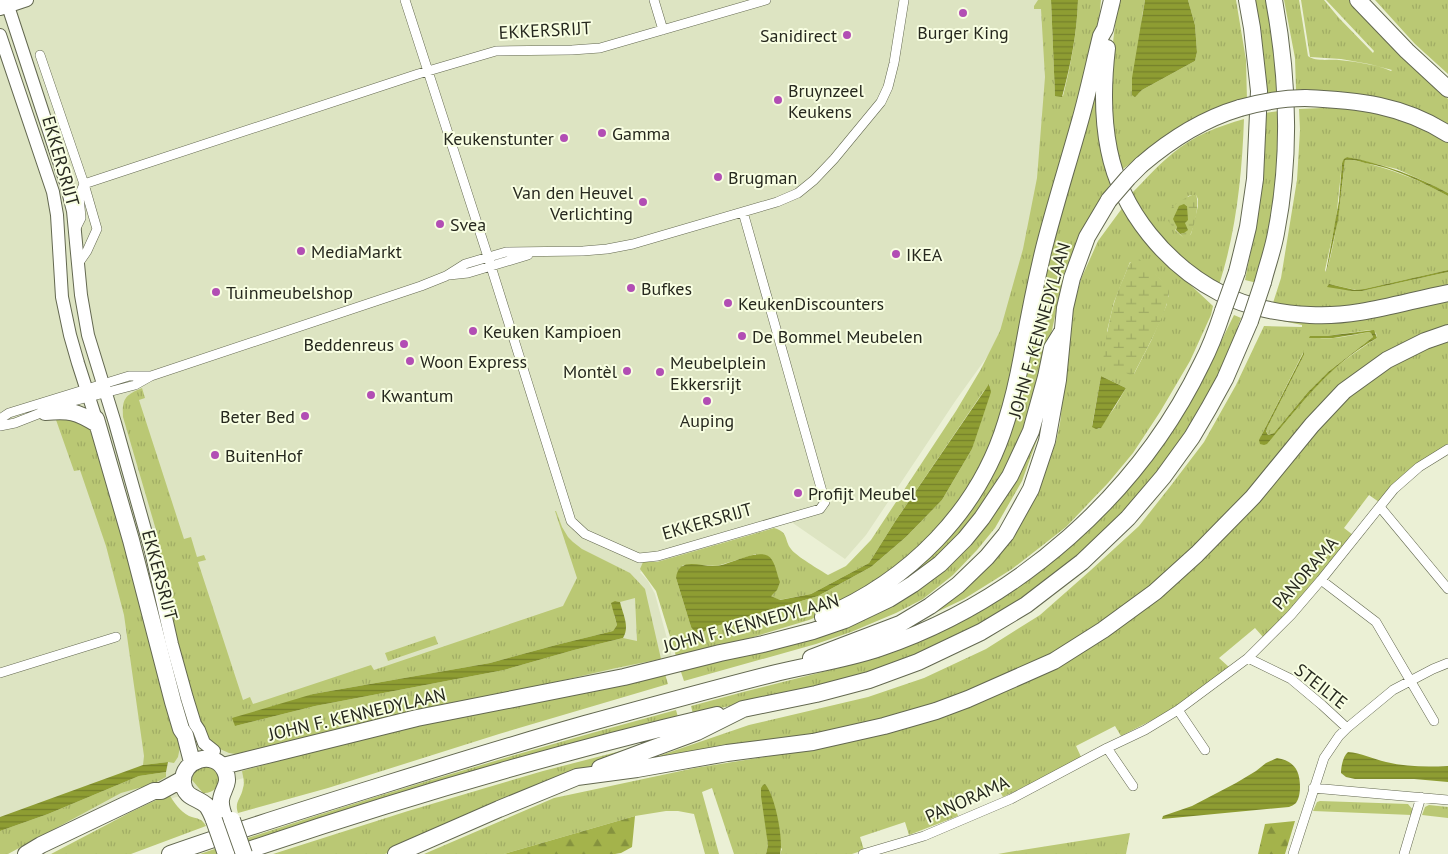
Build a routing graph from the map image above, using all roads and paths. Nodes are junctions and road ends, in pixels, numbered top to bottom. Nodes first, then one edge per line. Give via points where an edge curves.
1 (27, 0) edge
2 (404, 0) edge
3 (654, 0) edge
4 (766, 0) edge
5 (904, 0) edge
6 (1112, 0) edge
7 (1247, 0) edge
8 (1274, 0) edge
9 (1358, 0) edge
10 (3, 5) edge
11 (1105, 29) junction
12 (663, 30) junction
13 (0, 35) edge
14 (40, 55) dead end
15 (428, 71) junction
16 (1448, 89) edge
17 (1448, 134) edge
18 (84, 184) junction
19 (743, 212) junction
20 (75, 231) junction
21 (490, 261) junction
22 (78, 264) junction
23 (1448, 292) edge
24 (1062, 332) junction
25 (1448, 333) edge
26 (104, 389) junction
27 (87, 393) junction
28 (45, 412) junction
29 (0, 419) edge
30 (97, 422) junction
31 (0, 426) edge
32 (1448, 450) edge
33 (1380, 507) junction
34 (1321, 580) junction
35 (1448, 589) edge
36 (116, 637) dead end
37 (720, 653) junction
38 (1248, 658) junction
39 (1448, 663) edge
40 (0, 673) edge
41 (775, 674) junction
42 (1410, 681) junction
43 (743, 709) junction
44 (1178, 710) junction
45 (1434, 721) dead end
46 (188, 727) junction
47 (1346, 728) junction
48 (1107, 748) junction
49 (1205, 750) dead end
50 (204, 757) junction
51 (227, 766) junction
52 (577, 777) junction
53 (183, 779) junction
54 (1133, 786) dead end
55 (1313, 788) junction
56 (154, 791) junction
57 (1421, 798) junction
58 (1448, 800) edge
59 (223, 817) junction
60 (26, 854) edge
61 (170, 854) edge
62 (226, 854) edge
63 (237, 854) edge
64 (244, 854) edge
65 (396, 854) edge
66 (863, 854) edge
67 (1293, 854) edge
68 (1404, 854) edge

1 - 10 main road, EKKERSRIJT
2 - 15 street, EKKERSRIJT
3 - 12 street
4 - 12 street, EKKERSRIJT
5 - 19 street via 888,87 873,113 834,159 798,193
6 - 11 highway
7 - 41 highway, bridge via 1258,100 1255,179 1248,227 1237,272 1203,363 1158,438 1091,516 1067,540 1017,579 968,609 908,637 856,656
8 - 43 highway, bridge via 1284,63 1286,130 1276,234 1250,321 1225,379 1192,437 1163,477 1128,518 1075,569 1004,619 950,648 869,680
9 - 16 highway
10 - 20 main road, EKKERSRIJT via 66,183
11 - 23 highway via 1108,36 1103,102 1107,142 1115,173 1128,202 1150,236 1187,271 1240,302 1311,316 1357,313
11 - 37 highway via 1043,252 1006,423 989,466 968,502 929,548 883,586 841,610
12 - 15 street, EKKERSRIJT via 600,48 496,51
13 - 27 main road, EKKERSRIJT via 52,192 57,215 62,297
14 - 18 street, EKKERSRIJT
15 - 18 street, EKKERSRIJT
15 - 21 street, EKKERSRIJT
17 - 24 highway, JOHN F. KENNEDYLAAN, bridge via 1390,108 1353,100 1305,98 1268,101 1240,108 1198,125 1157,151 1109,200 1087,237 1078,260
18 - 20 street, EKKERSRIJT via 78,196 81,218
18 - 22 street, EKKERSRIJT via 97,229
19 - 21 street via 633,244 607,249 541,252
19 - 21 street, EKKERSRIJT via 825,502 820,509 658,556 640,558 585,534 572,521
20 - 22 main road, EKKERSRIJT
21 - 26 street via 468,273 446,276 231,348 151,376 135,385
22 - 26 main road, EKKERSRIJT via 84,320
24 - 37 highway, JOHN F. KENNEDYLAAN via 1052,348 1031,431 1010,476 982,518 940,564 889,599 845,620 772,642
24 - 41 highway via 1058,380 1049,432 1039,465 1031,489 1006,534 987,557 944,596 900,624
25 - 52 highway via 1393,357 1350,386 1253,497 1197,554 1155,592 1054,661 968,699 884,726 813,742
26 - 27 street
26 - 46 main road, EKKERSRIJT via 151,550
27 - 28 street
27 - 29 street via 9,413
27 - 30 main road, EKKERSRIJT
28 - 30 highway via 73,412
28 - 31 street
30 - 46 highway, EKKERSRIJT via 172,702
32 - 33 street, PANORAMA via 1419,467 1394,489
33 - 34 street, PANORAMA
33 - 35 street
34 - 38 street, PANORAMA
34 - 42 street via 1376,622
36 - 40 street
37 - 51 highway, JOHN F. KENNEDYLAAN via 624,677 417,718
38 - 44 street, PANORAMA
38 - 47 street, STEILTE via 1290,679
39 - 42 street
41 - 61 highway via 489,752
42 - 45 street
42 - 47 street via 1393,690
43 - 52 highway via 697,732
43 - 63 highway via 499,771
44 - 48 street, PANORAMA
44 - 49 street
46 - 50 highway, EKKERSRIJT via 186,735
46 - 50 main road, EKKERSRIJT via 199,730 204,743
46 - 56 highway via 181,737 184,756 173,777
47 - 55 street via 1324,758
48 - 54 street
48 - 66 street, PANORAMA via 964,820
50 - 51 highway
50 - 53 highway via 186,769
51 - 59 highway via 221,800
52 - 65 highway
53 - 56 highway via 161,791
53 - 59 highway via 188,794
55 - 57 street
55 - 67 street
56 - 60 highway
57 - 58 street
57 - 68 street
59 - 62 highway, bridge
59 - 63 highway
59 - 64 highway, bridge

